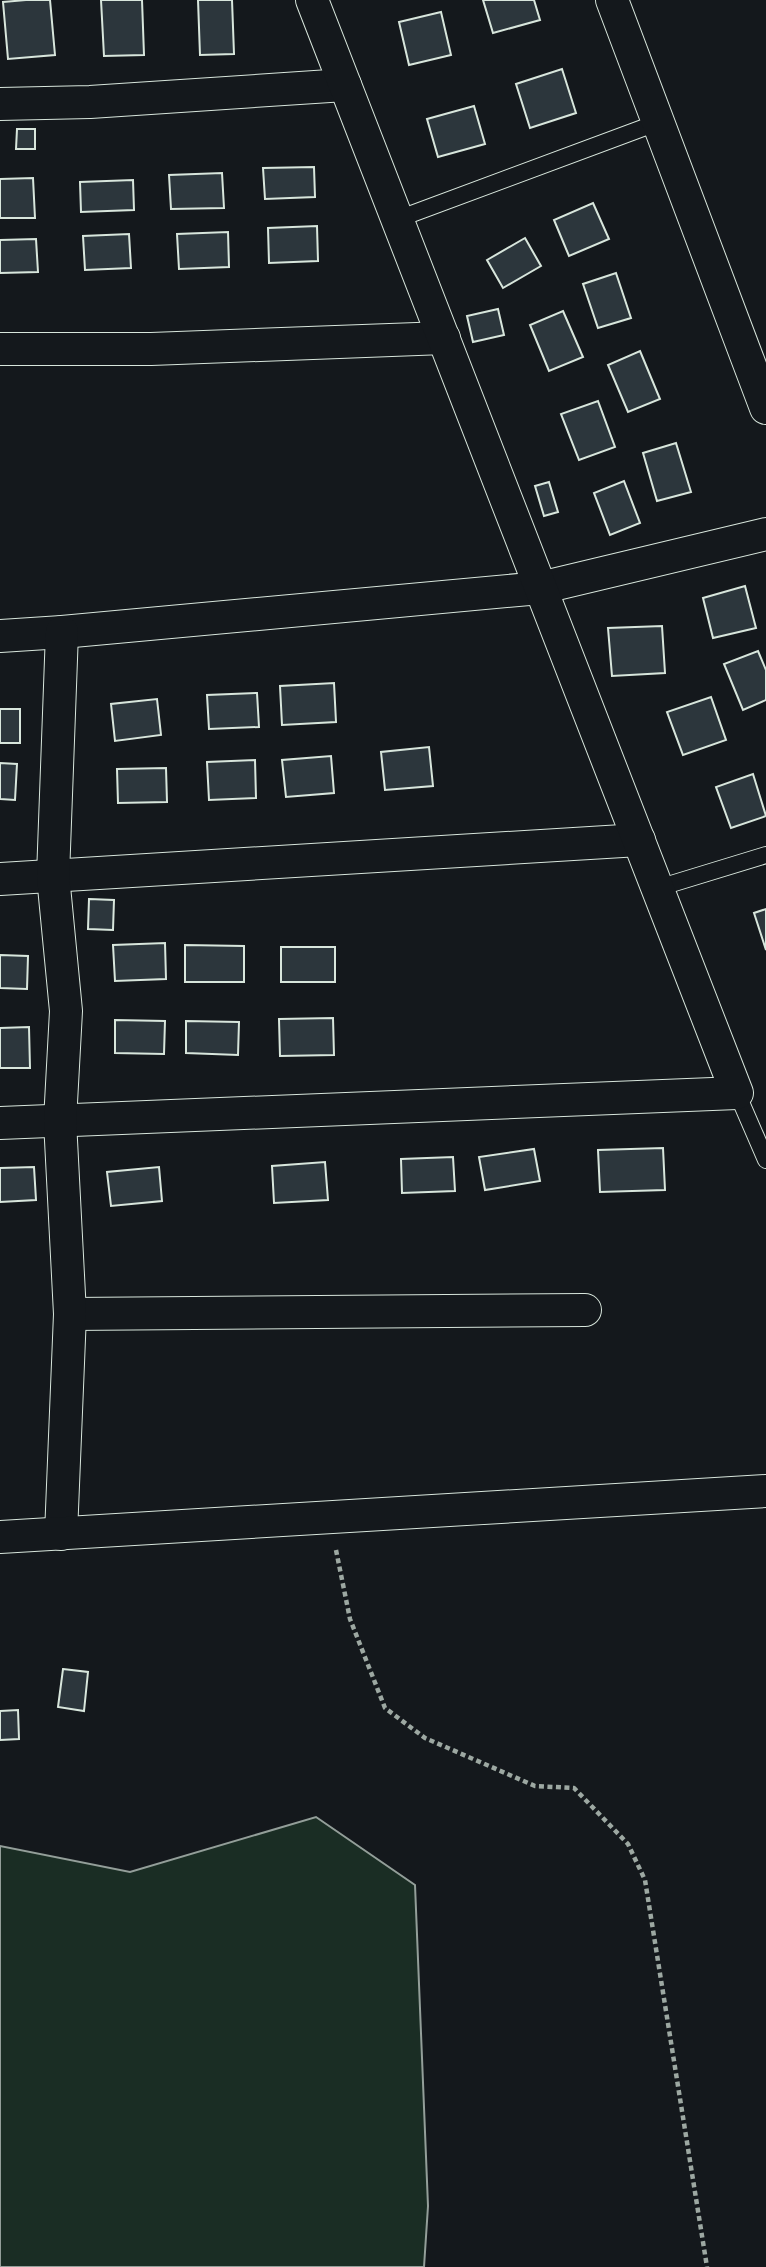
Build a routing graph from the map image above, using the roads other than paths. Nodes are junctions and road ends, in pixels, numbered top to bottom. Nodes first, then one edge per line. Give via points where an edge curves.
1 (312, 0) edge
2 (612, 0) edge
3 (345, 85) junction
4 (0, 104) edge
5 (659, 122) junction
6 (397, 219) junction
7 (444, 338) junction
8 (0, 349) edge
9 (766, 408) edge
10 (766, 534) edge
11 (540, 588) junction
12 (62, 632) junction
13 (0, 636) edge
14 (639, 840) junction
15 (766, 855) edge
16 (53, 876) junction
17 (0, 879) edge
18 (657, 888) junction
19 (737, 1093) junction
20 (61, 1121) junction
21 (0, 1124) edge
22 (766, 1160) edge
23 (585, 1310) dead end
24 (70, 1314) junction
25 (766, 1491) edge
26 (61, 1534) junction
27 (0, 1537) edge

1 - 3 street
2 - 5 street
3 - 4 street
3 - 6 street
5 - 6 lane
5 - 9 street
6 - 7 street
7 - 8 street via 151,349
7 - 11 street
10 - 11 street
11 - 12 street
11 - 14 street
12 - 13 street
12 - 16 street
14 - 16 street
14 - 18 street
15 - 18 lane
16 - 17 street
16 - 20 street via 66,1011
18 - 19 street
19 - 20 street
19 - 22 lane
20 - 21 street
20 - 24 street
23 - 24 street
24 - 26 street
25 - 26 street
26 - 27 street

